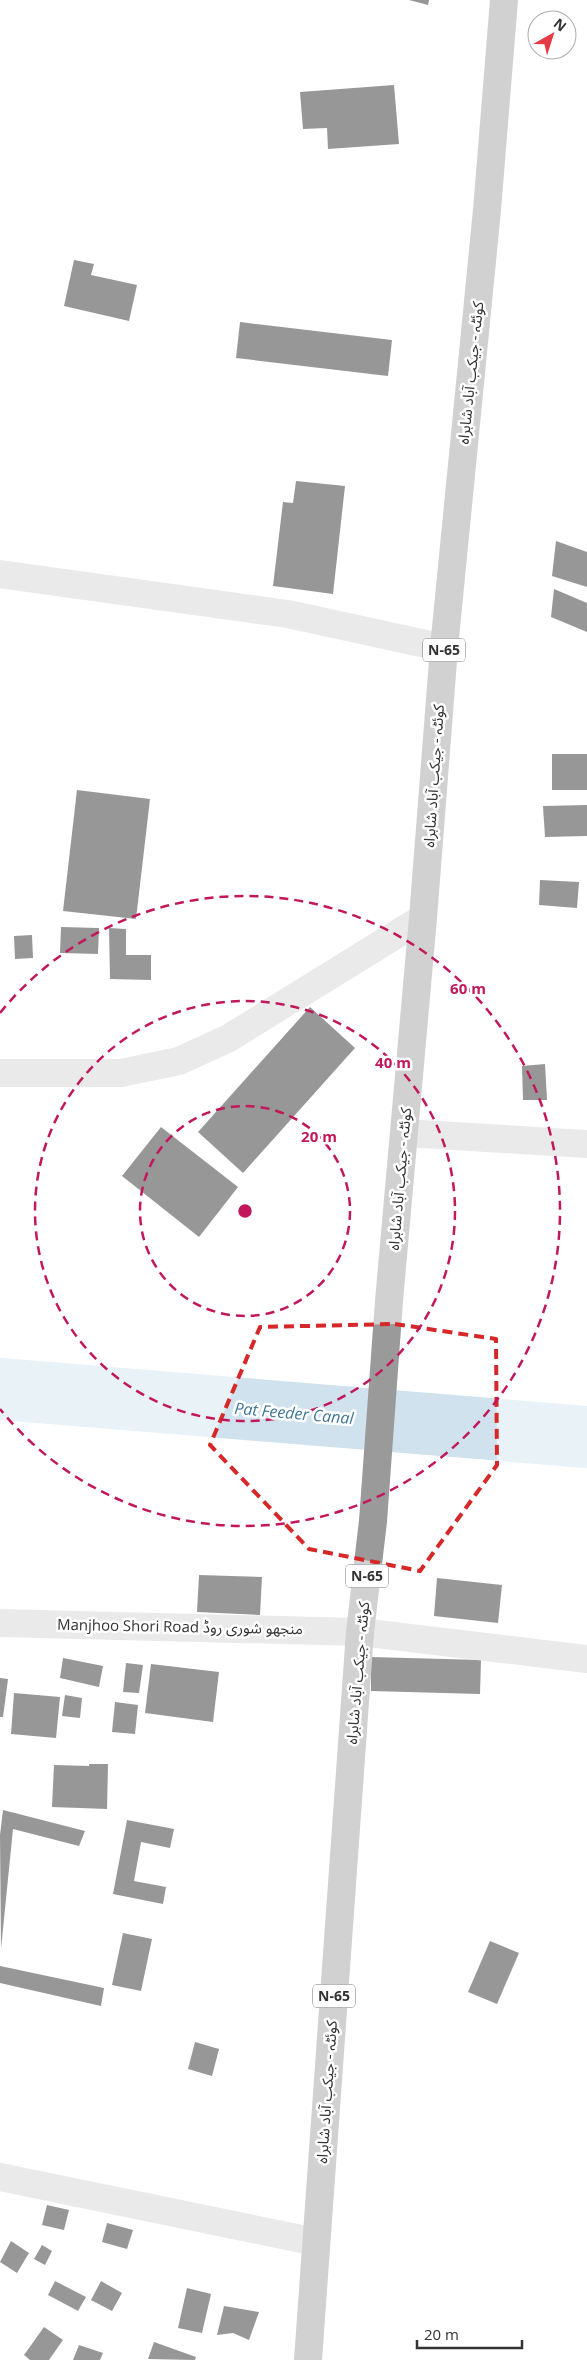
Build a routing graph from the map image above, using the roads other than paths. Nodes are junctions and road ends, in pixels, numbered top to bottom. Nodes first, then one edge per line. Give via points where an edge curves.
1 (504, 0) edge
2 (0, 574) edge
3 (444, 648) junction
4 (424, 918) junction
5 (0, 1072) edge
6 (404, 1133) junction
7 (587, 1144) edge
8 (0, 1623) edge
9 (360, 1632) junction
10 (587, 1659) edge
11 (0, 2177) edge
12 (316, 2242) junction
13 (308, 2360) edge

1 - 3 highway, کوئٹہ - جیکب آباد شاہراہ / N-65
2 - 3 street via 288,614
3 - 4 highway, کوئٹہ - جیکب آباد شاہراہ / N-65
4 - 5 street via 228,1038 179,1061 121,1072
4 - 6 highway, کوئٹہ - جیکب آباد شاہراہ / N-65
6 - 7 street
6 - 9 highway, کوئٹہ - جیکب آباد شاہراہ / N-65 via 373,1521
8 - 9 street, Manjhoo Shori Road منجھو شوری روڈ
9 - 10 street, Manjhoo Shori Road منجھو شوری روڈ
9 - 12 highway, کوئٹہ - جیکب آباد شاہراہ / N-65
11 - 12 street
12 - 13 highway, کوئٹہ - جیکب آباد شاہراہ / N-65

